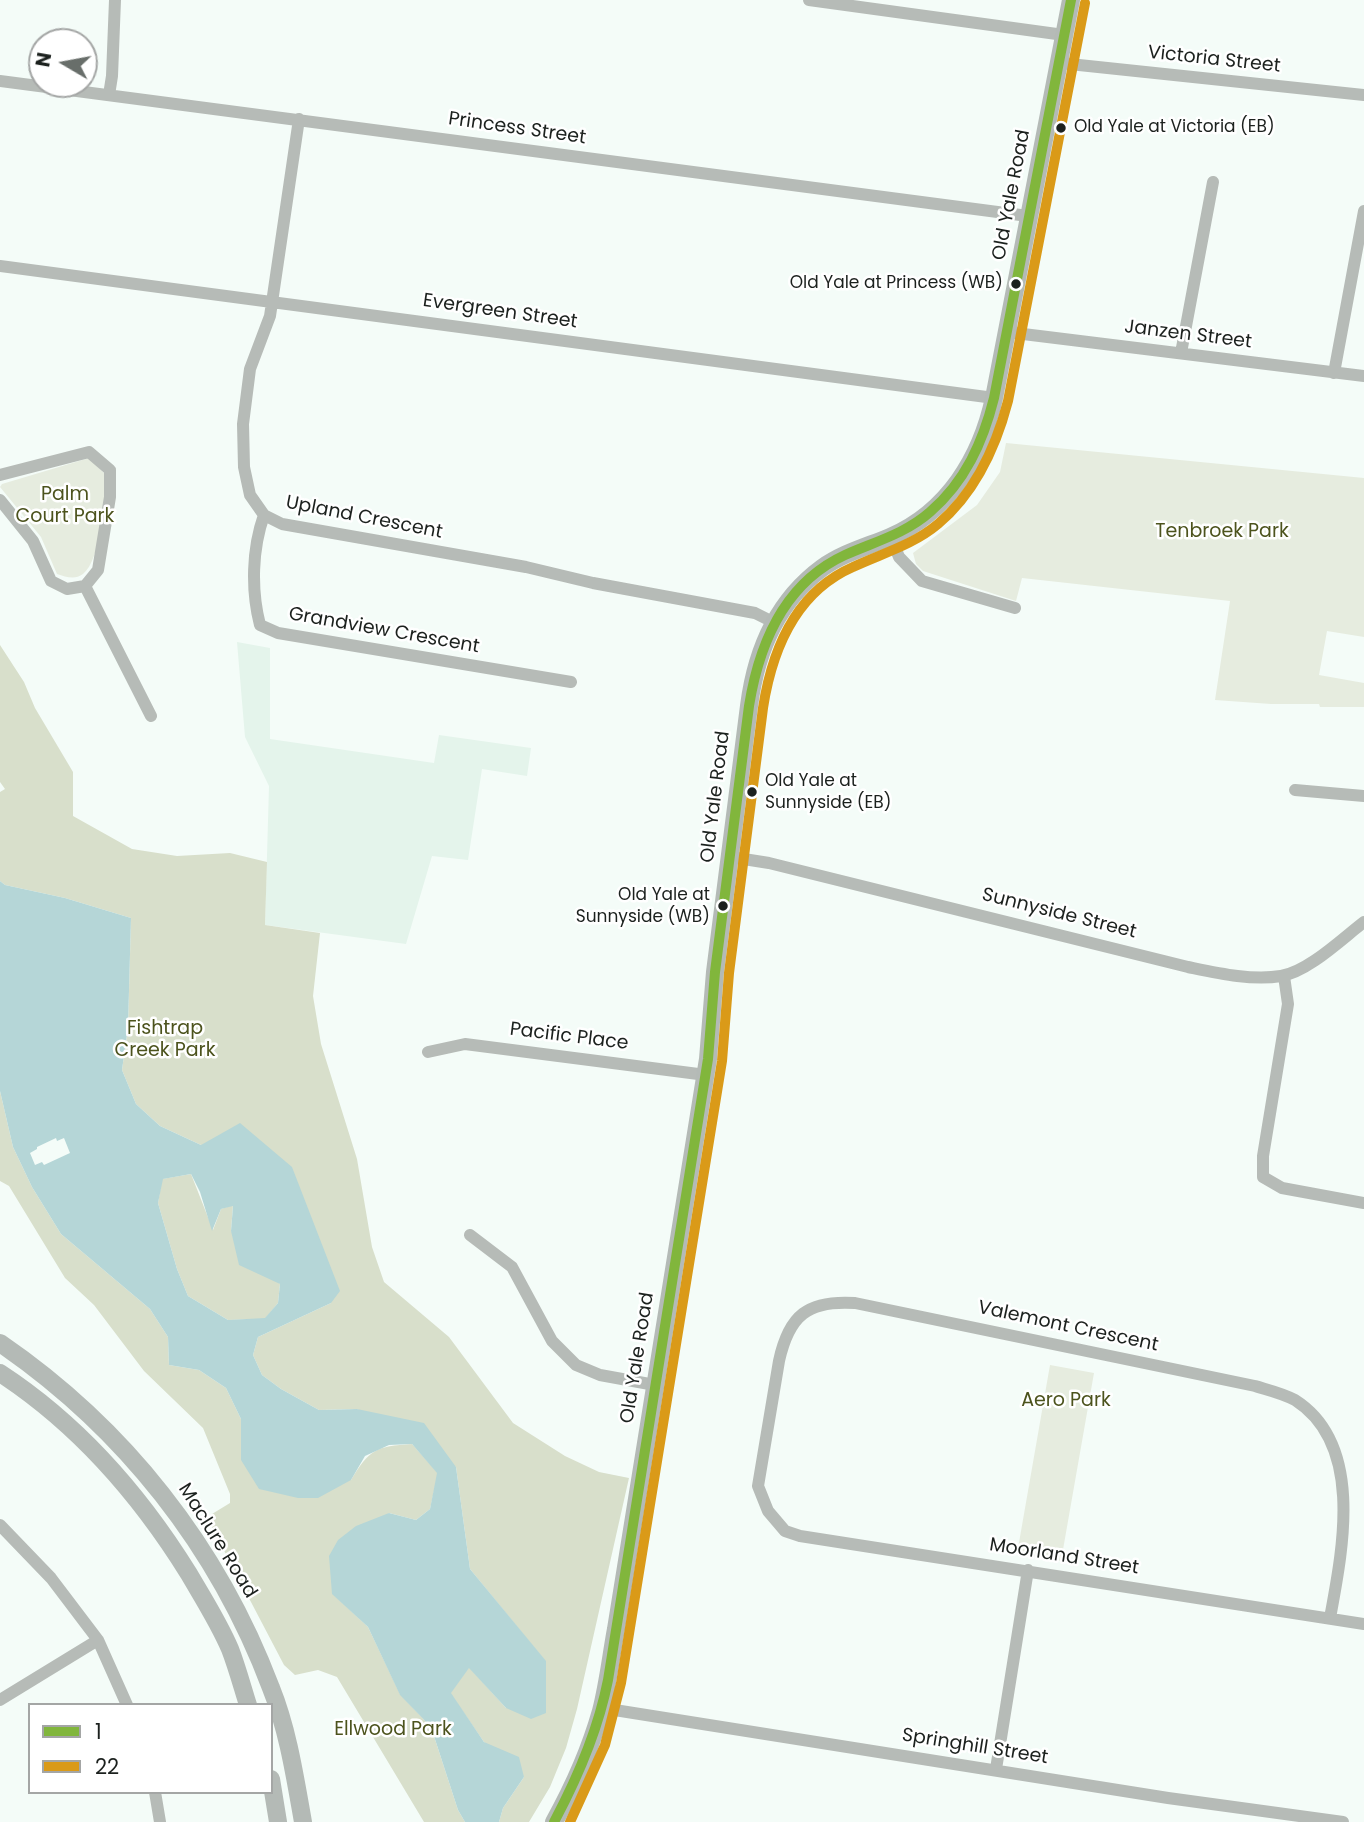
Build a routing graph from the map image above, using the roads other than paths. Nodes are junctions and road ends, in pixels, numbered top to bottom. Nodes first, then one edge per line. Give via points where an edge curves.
1 (115, 0) edge
2 (809, 0) edge
3 (1071, 0) edge
4 (1064, 35) junction
5 (1060, 63) junction
6 (0, 81) edge
7 (109, 95) junction
8 (1364, 95) edge
9 (299, 119) junction
10 (1213, 182) dead end
11 (1364, 211) edge
12 (1028, 216) junction
13 (0, 266) edge
14 (273, 301) junction
15 (1007, 332) junction
16 (1181, 353) junction
17 (1334, 373) junction
18 (1364, 376) edge
19 (994, 398) junction
20 (0, 475) edge
21 (0, 500) edge
22 (264, 515) junction
23 (891, 537) junction
24 (85, 586) junction
25 (1015, 608) dead end
26 (774, 622) junction
27 (571, 682) dead end
28 (151, 716) dead end
29 (1295, 790) dead end
30 (1364, 796) edge
31 (730, 857) junction
32 (1364, 922) edge
33 (1284, 976) junction
34 (428, 1052) dead end
35 (706, 1074) junction
36 (1364, 1203) edge
37 (470, 1235) dead end
38 (0, 1343) edge
39 (0, 1373) edge
40 (655, 1385) junction
41 (768, 1511) joint
42 (0, 1525) edge
43 (1028, 1570) junction
44 (1330, 1618) junction
45 (1364, 1624) edge
46 (98, 1640) junction
47 (0, 1700) edge
48 (126, 1703) edge
49 (247, 1703) edge
50 (602, 1708) junction
51 (996, 1769) junction
52 (273, 1791) edge
53 (155, 1794) edge
54 (160, 1822) edge
55 (278, 1822) edge
56 (303, 1822) edge
57 (554, 1822) edge
58 (1343, 1822) edge

1 - 7 street
2 - 4 street
3 - 4 street, Old Yale Road
4 - 5 street, Old Yale Road
5 - 8 street, Victoria Street
5 - 12 street, Old Yale Road
6 - 7 street, Princess Street
7 - 9 street, Princess Street
9 - 12 street, Princess Street
9 - 14 street, Upland Crescent
10 - 16 street
11 - 17 street
12 - 15 street, Old Yale Road
13 - 14 street, Evergreen Street
14 - 19 street, Evergreen Street
14 - 22 street, Upland Crescent via 250,369 243,424 250,495
15 - 16 street, Janzen Street
15 - 19 street, Old Yale Road
16 - 17 street, Janzen Street
17 - 18 street, Janzen Street
19 - 23 street, Old Yale Road via 977,452 955,488 927,515
20 - 24 street via 89,452 110,470 98,570
21 - 24 street via 33,541 51,581 67,589
22 - 26 street, Upland Crescent via 282,524 526,567 755,613
22 - 27 street, Grandview Crescent via 257,534 254,580 260,625 278,633
23 - 25 street via 900,557 922,581
23 - 26 street, Old Yale Road via 821,569
24 - 28 street
26 - 31 street, Old Yale Road via 752,684
29 - 30 street
31 - 33 street, Sunnyside Street via 1188,967
31 - 35 street, Old Yale Road
32 - 33 street via 1320,956
33 - 36 street via 1288,1004 1263,1177 1282,1188
34 - 35 street, Pacific Place via 466,1044
35 - 40 street, Old Yale Road
37 - 40 street via 512,1267 552,1341 576,1365 600,1376
38 - 56 street, Maclure Road via 77,1402 139,1464 222,1583 272,1690
39 - 49 street via 61,1420 143,1504 230,1648
40 - 50 street, Old Yale Road
41 - 43 street, Moorland Street via 785,1531 800,1536
41 - 44 street, Valemont Crescent via 758,1486 759,1471 783,1342 790,1326 815,1305 855,1303 1255,1386 1297,1401 1317,1416 1345,1462 1347,1521
42 - 46 street via 51,1578
43 - 44 street, Moorland Street
43 - 51 street
44 - 45 street, Moorland Street
46 - 47 street
46 - 48 street
50 - 51 street, Springhill Street
50 - 57 street, Old Yale Road via 574,1787
51 - 58 street, Springhill Street
52 - 55 street
53 - 54 street

